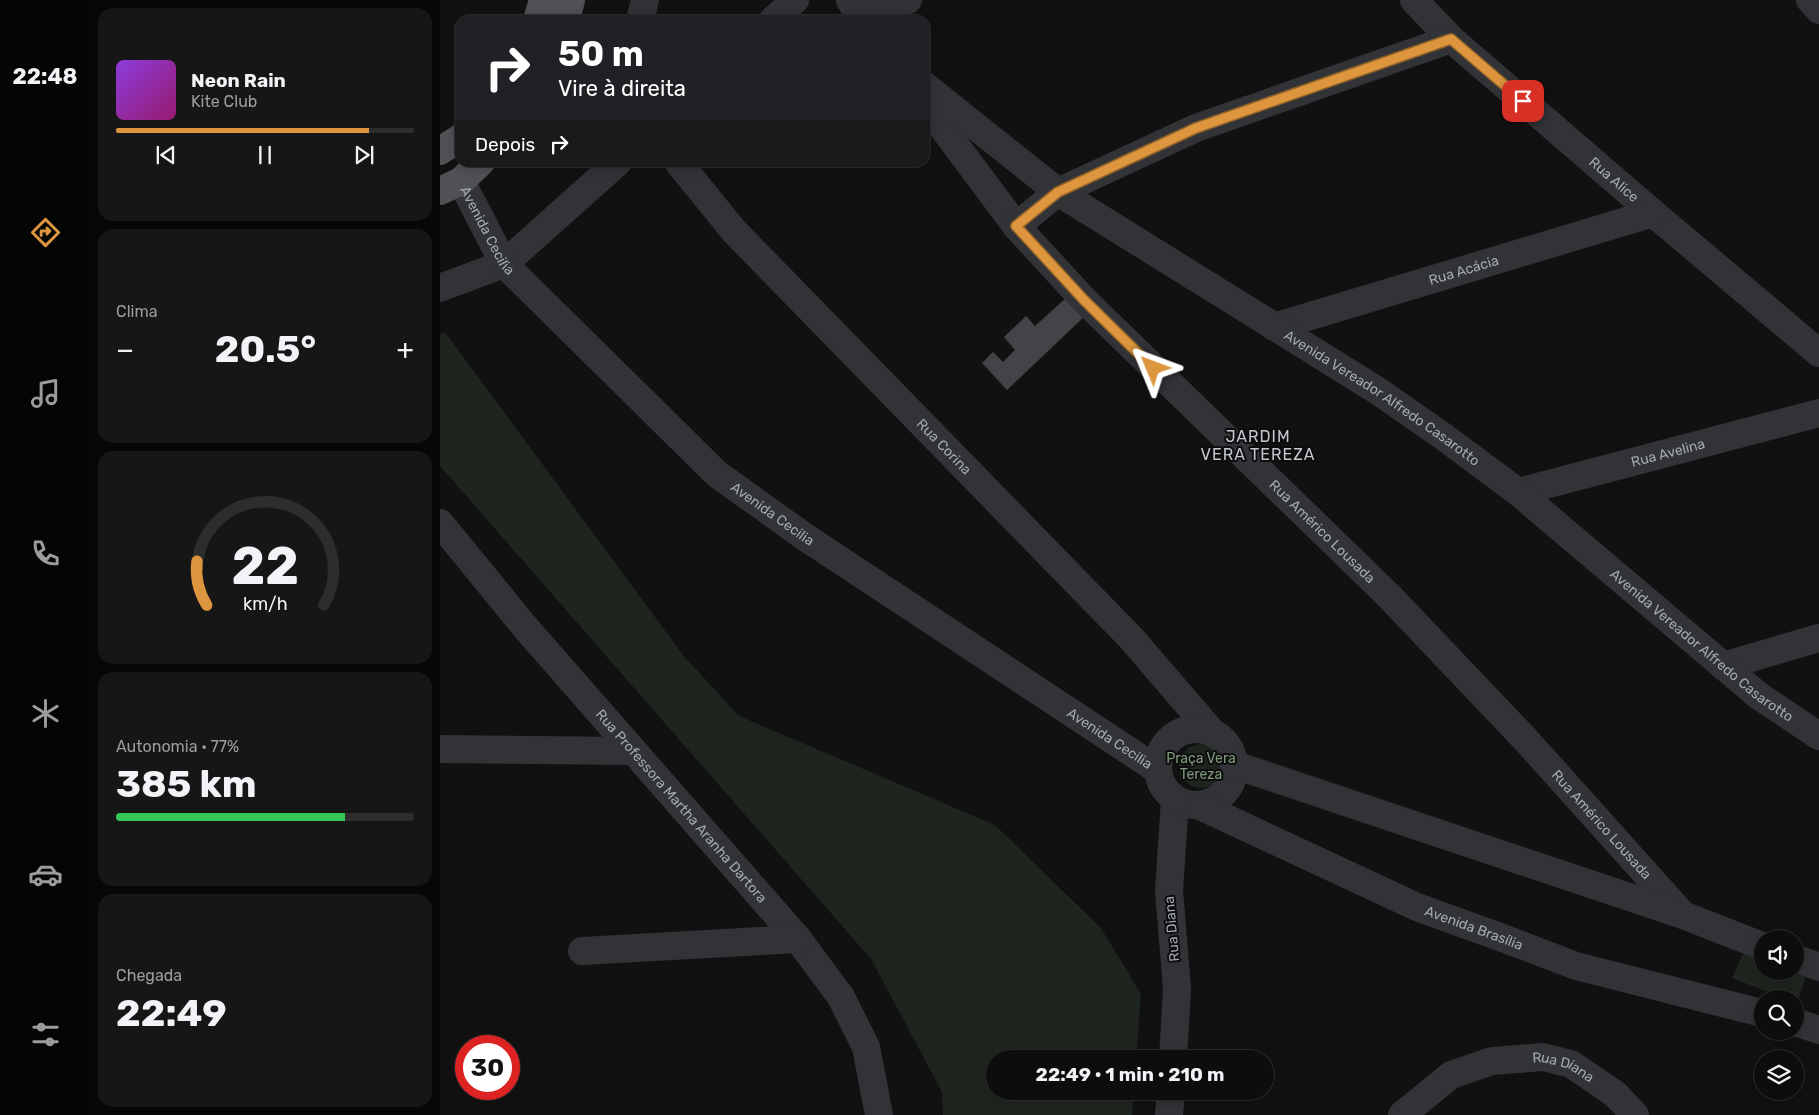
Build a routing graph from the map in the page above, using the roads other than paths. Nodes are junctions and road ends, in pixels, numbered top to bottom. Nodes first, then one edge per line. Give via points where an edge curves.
1 (543, 0) edge
2 (571, 0) edge
3 (644, 0) edge
4 (795, 0) edge
5 (908, 0) edge
6 (1414, 0) edge
7 (1810, 0) edge
8 (1819, 10) edge
9 (857, 12) edge
10 (538, 15) edge
11 (567, 15) edge
12 (641, 15) edge
13 (778, 15) edge
14 (1451, 39) junction
15 (930, 90) edge
16 (930, 111) edge
17 (455, 141) edge
18 (440, 151) edge
19 (475, 167) edge
20 (612, 167) edge
21 (682, 167) edge
22 (450, 186) edge
23 (1058, 192) junction
24 (1653, 214) junction
25 (1016, 226) junction
26 (504, 264) junction
27 (440, 288) edge
28 (1274, 327) junction
29 (1819, 353) edge
30 (1819, 413) edge
31 (1518, 492) junction
32 (440, 523) edge
33 (449, 544) edge
34 (1819, 638) edge
35 (1723, 666) junction
36 (1211, 731) junction
37 (1819, 736) edge
38 (440, 749) edge
39 (633, 751) junction
40 (1235, 765) junction
41 (1158, 770) junction
42 (1187, 802) junction
43 (1683, 915) junction
44 (798, 939) junction
45 (1754, 943) edge
46 (582, 951) dead end
47 (1804, 961) edge
48 (1819, 967) edge
49 (1754, 1011) edge
50 (1804, 1025) edge
51 (1819, 1030) edge
52 (1174, 1050) edge
53 (1170, 1100) edge
54 (1609, 1104) edge
55 (879, 1115) edge
56 (1169, 1115) edge
57 (1402, 1115) edge
58 (1635, 1115) edge

1 - 10 main road
2 - 11 main road
3 - 12 street
4 - 13 street
5 - 9 street
6 - 14 street, Rua Alice
7 - 8 street
14 - 23 street via 1196,128
14 - 24 street, Rua Alice
15 - 23 street, Avenida Vereador Alfredo Casarotto
16 - 25 street, Rua Américo Lousada
17 - 18 main road
19 - 22 main road
20 - 26 street
21 - 36 street, Rua Corina via 734,231 1131,638
22 - 26 street, Avenida Cecilia
23 - 25 street
23 - 28 street, Avenida Vereador Alfredo Casarotto
24 - 28 street, Rua Acácia
24 - 29 street, Rua Alice
25 - 43 street, Rua Américo Lousada via 1084,300 1389,596 1526,740
26 - 27 street
26 - 41 street, Avenida Cecilia via 717,474 806,537
28 - 31 street, Avenida Vereador Alfredo Casarotto via 1378,391
30 - 31 street, Rua Avelina
31 - 35 street, Avenida Vereador Alfredo Casarotto
32 - 33 street, Rua Professora Martha Aranha Dartora
33 - 39 street, Rua Professora Martha Aranha Dartora
34 - 35 street
35 - 37 street, Avenida Vereador Alfredo Casarotto via 1759,696
36 - 40 street via 1223,739
36 - 41 street via 1185,729 1173,735 1158,757
38 - 39 street
39 - 44 street, Rua Professora Martha Aranha Dartora
40 - 42 street via 1225,792 1211,802
40 - 43 street
41 - 42 street via 1165,790
42 - 49 street, Avenida Brasília via 1417,907 1516,944 1576,966
42 - 52 street, Rua Diana via 1169,891 1177,988
43 - 45 street
44 - 46 street
44 - 55 street, Rua Professora Martha Aranha Dartora via 842,997 866,1047
47 - 48 street
50 - 51 street
53 - 56 street
54 - 57 street, Rua Diana via 1571,1064 1542,1057 1492,1061 1452,1075
54 - 58 street, Rua Diana

